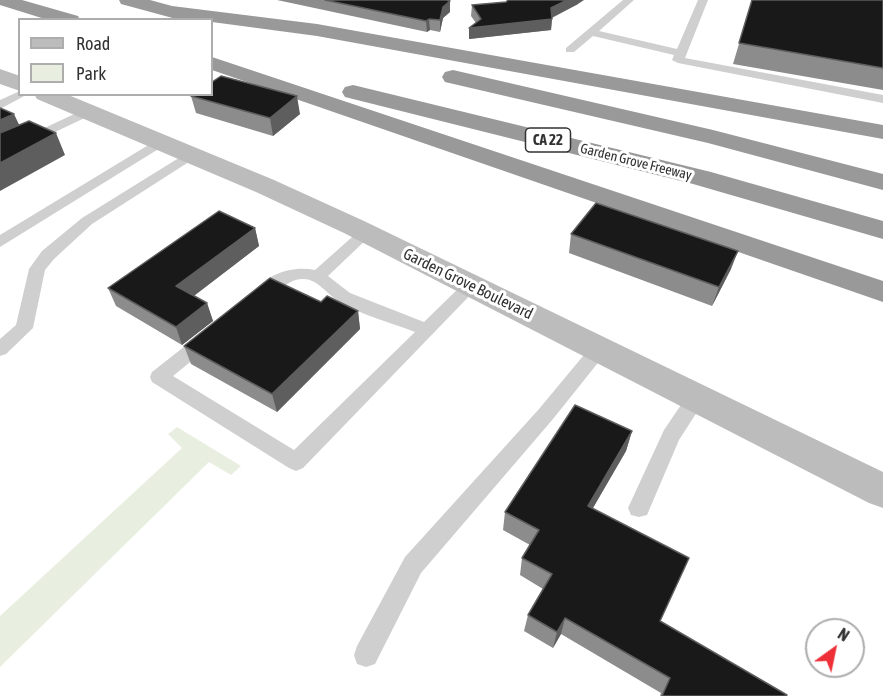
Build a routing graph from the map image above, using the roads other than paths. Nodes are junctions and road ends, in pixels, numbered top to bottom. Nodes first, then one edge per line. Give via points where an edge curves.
1 (2, 0) edge
2 (128, 0) edge
3 (629, 0) edge
4 (703, 0) edge
5 (168, 11) junction
6 (64, 18) edge
7 (198, 18) edge
8 (213, 21) edge
9 (591, 32) junction
10 (570, 50) dead end
11 (681, 53) junction
12 (213, 57) edge
13 (213, 63) edge
14 (0, 76) edge
15 (18, 83) edge
16 (18, 96) edge
17 (50, 96) edge
18 (883, 99) edge
19 (0, 105) edge
20 (87, 112) junction
21 (883, 132) edge
22 (159, 142) junction
23 (0, 154) edge
24 (190, 154) junction
25 (883, 182) edge
26 (883, 230) edge
27 (365, 233) junction
28 (0, 242) edge
29 (318, 276) junction
30 (471, 286) junction
31 (883, 292) edge
32 (248, 305) edge
33 (222, 327) edge
34 (427, 330) junction
35 (0, 349) edge
36 (599, 349) junction
37 (696, 398) junction
38 (883, 491) edge
39 (639, 508) dead end
40 (366, 655) dead end

1 - 6 highway
2 - 5 highway
3 - 9 lane
4 - 11 lane
5 - 7 highway
5 - 21 highway via 317,30
8 - 25 highway, CA 22 via 713,137
9 - 10 lane
9 - 11 lane
11 - 18 lane via 678,60
12 - 26 highway, Garden Grove Freeway / CA 22 via 702,178
13 - 31 highway
14 - 15 main road
16 - 19 lane
17 - 20 main road, Garden Grove Boulevard
20 - 22 main road, Garden Grove Boulevard
20 - 23 lane
22 - 24 main road, Garden Grove Boulevard
22 - 28 lane
24 - 27 main road, Garden Grove Boulevard
24 - 35 lane via 87,221 48,255 37,269 24,328
27 - 29 lane
27 - 30 main road, Garden Grove Boulevard
29 - 32 lane via 284,276
29 - 34 lane via 344,297
30 - 34 lane
30 - 36 main road, Garden Grove Boulevard
33 - 34 lane via 159,377 296,462
36 - 37 main road, Garden Grove Boulevard
36 - 40 lane via 412,565
37 - 38 main road, Garden Grove Boulevard
37 - 39 lane via 671,436

